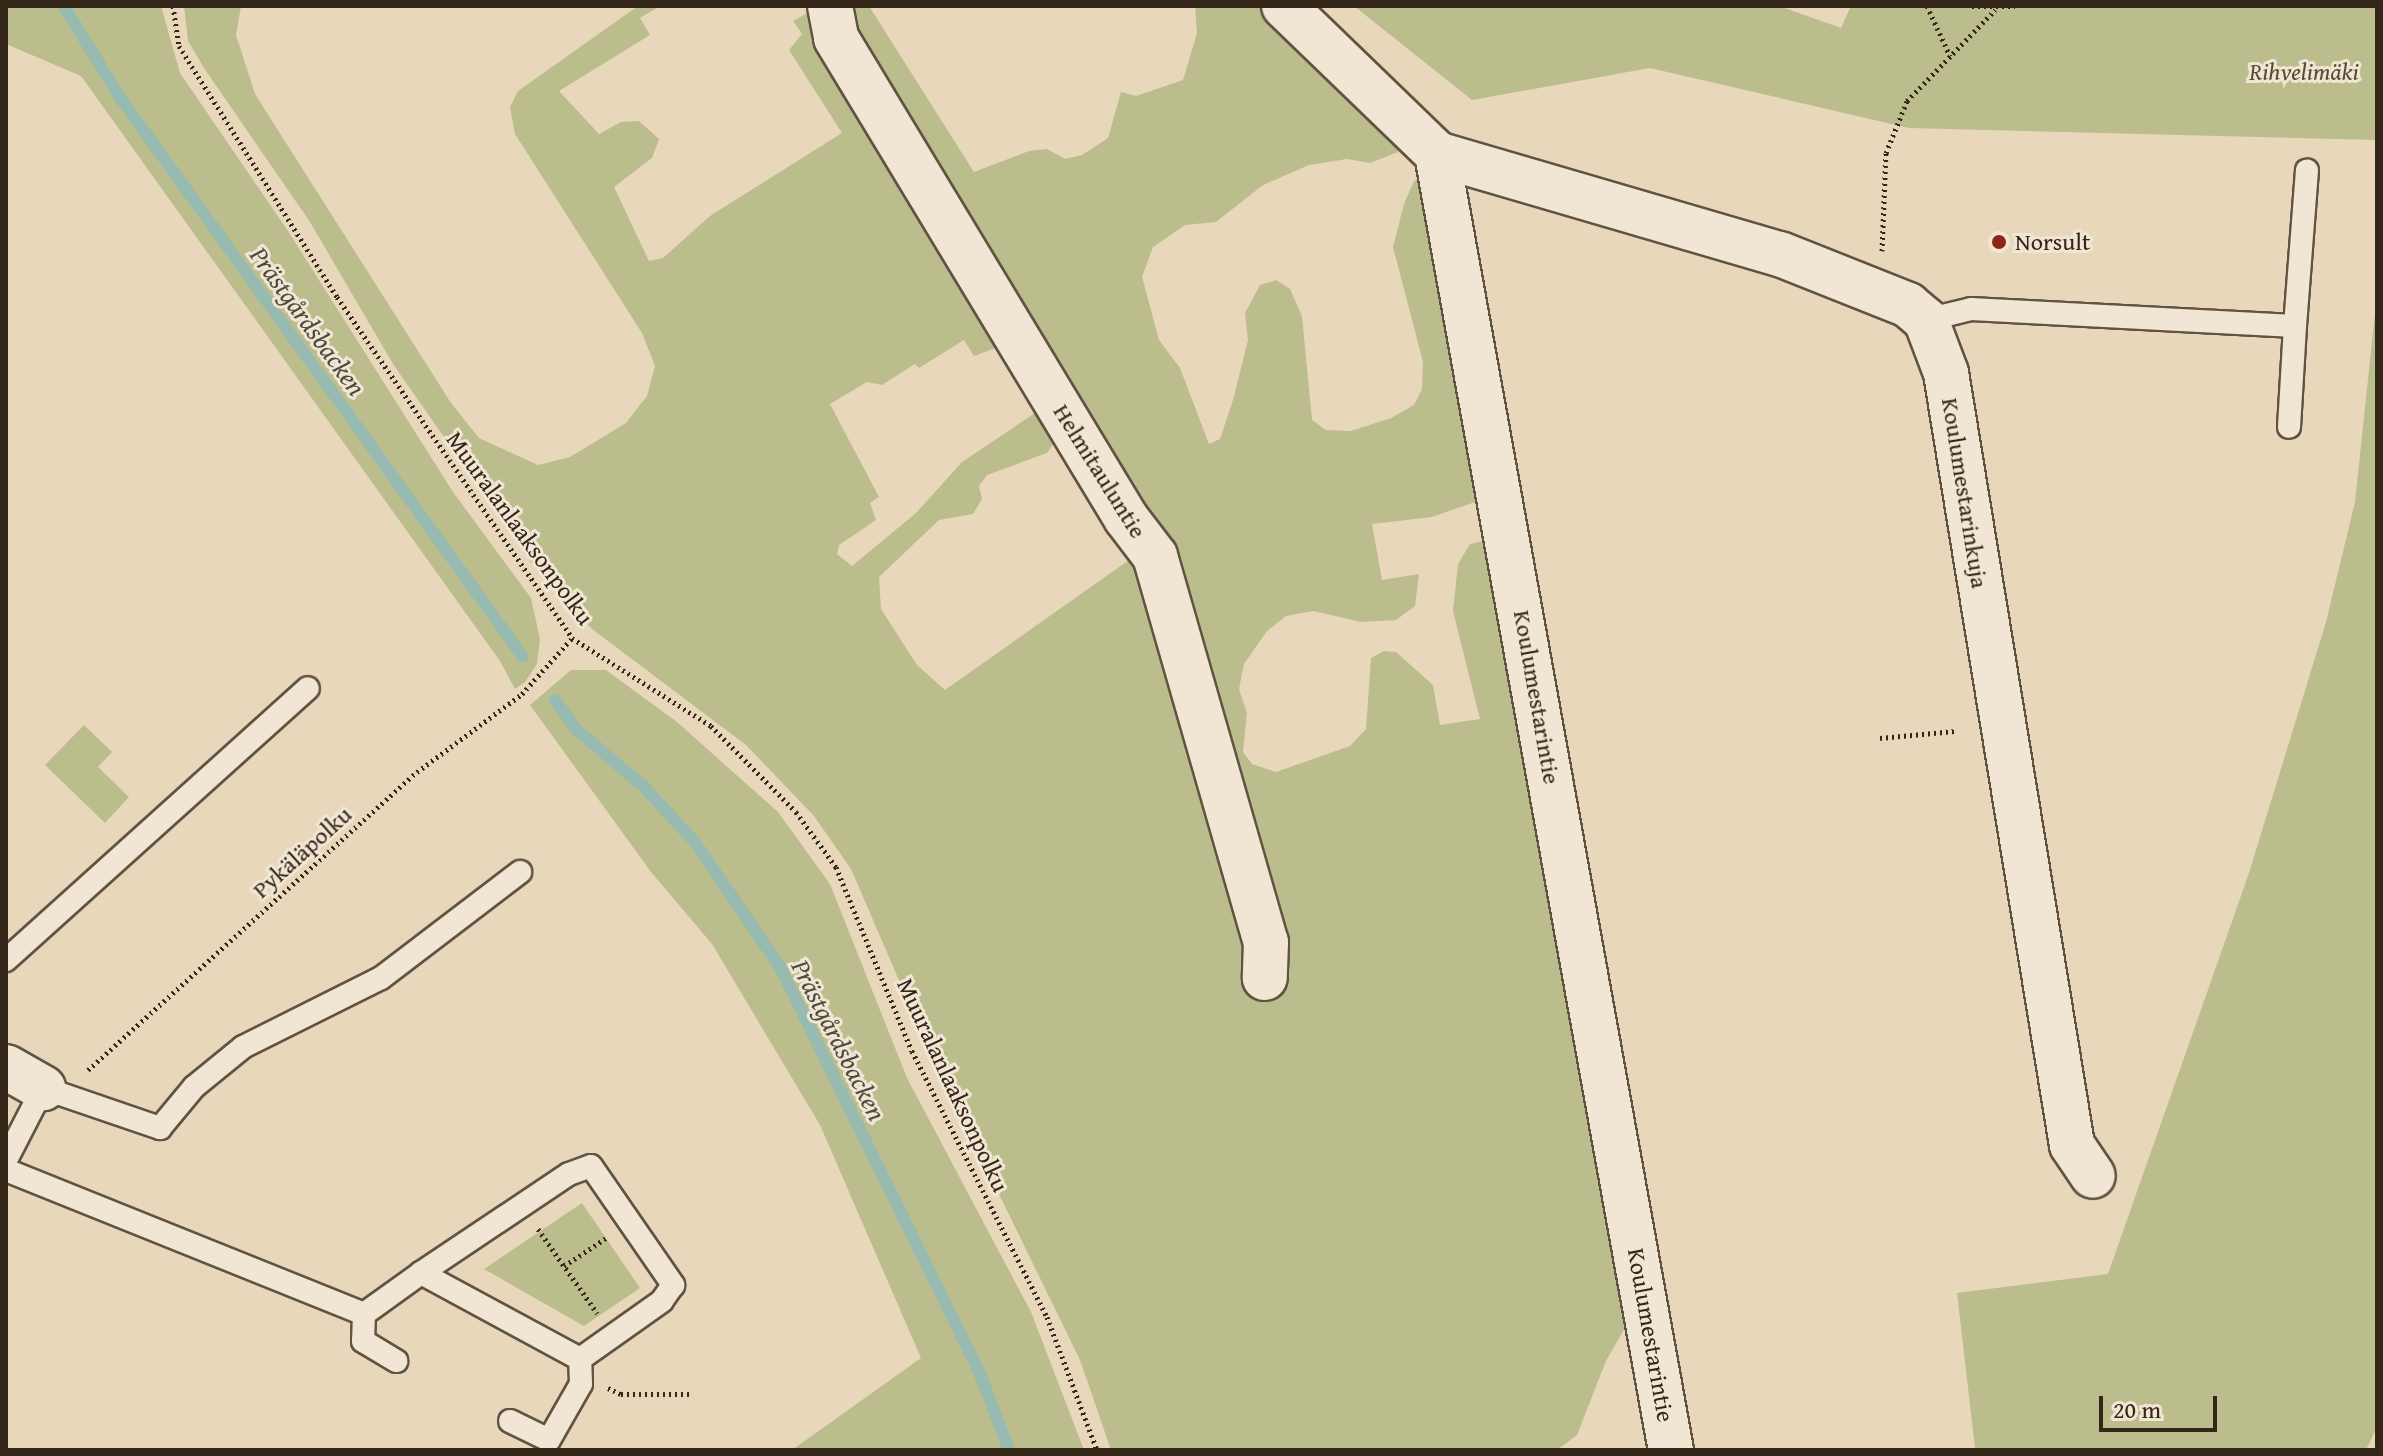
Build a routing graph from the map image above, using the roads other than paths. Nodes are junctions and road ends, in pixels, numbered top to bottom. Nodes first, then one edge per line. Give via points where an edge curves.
1 (830, 6) edge
2 (1284, 6) edge
3 (1437, 154) junction
4 (2307, 170) dead end
5 (1909, 310) junction
6 (2295, 326) junction
7 (2289, 427) dead end
8 (308, 688) dead end
9 (520, 872) dead end
10 (6, 960) edge
11 (1265, 978) dead end
12 (6, 1067) edge
13 (51, 1092) junction
14 (6, 1160) edge
15 (6, 1170) edge
16 (2093, 1176) dead end
17 (421, 1273) junction
18 (364, 1314) junction
19 (580, 1359) junction
20 (396, 1361) dead end
21 (510, 1421) dead end
22 (1671, 1450) edge

1 - 11 street, Helmitauluntie via 836,38 1126,518 1155,556 1266,942
2 - 3 street
3 - 5 street via 1780,254
3 - 22 street, Koulumestarintie
4 - 6 lane
5 - 6 lane
5 - 16 street, Koulumestarinkuja via 1946,373 2072,1145
6 - 7 lane
8 - 10 lane
9 - 13 lane via 381,978 243,1047 194,1087 160,1128
12 - 13 street
13 - 14 lane
15 - 18 lane
17 - 18 lane
17 - 19 lane
17 - 19 lane via 569,1174 591,1166 673,1285 662,1301
18 - 20 lane via 363,1341
19 - 21 lane via 581,1384 549,1440

